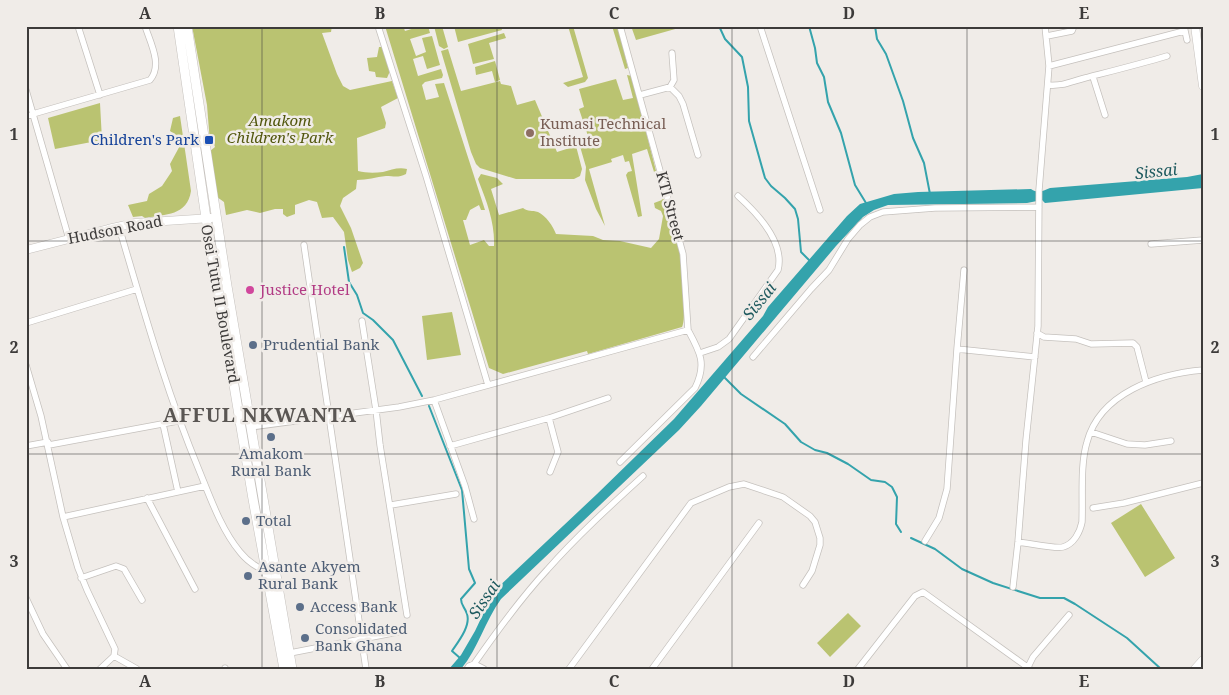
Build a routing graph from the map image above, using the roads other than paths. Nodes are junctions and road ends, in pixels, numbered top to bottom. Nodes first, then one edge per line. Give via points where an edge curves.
1 (78, 26) edge
2 (145, 26) edge
3 (178, 26) edge
4 (187, 26) edge
5 (378, 26) edge
6 (620, 26) edge
7 (760, 26) edge
8 (1045, 26) edge
9 (1074, 26) edge
10 (1195, 26) edge
11 (1184, 29) edge
12 (1047, 36) junction
13 (1187, 40) dead end
14 (672, 53) dead end
15 (1167, 56) dead end
16 (1049, 66) junction
17 (1093, 77) junction
18 (1048, 85) junction
19 (1203, 86) edge
20 (670, 87) junction
21 (26, 90) edge
22 (100, 95) junction
23 (640, 95) junction
24 (34, 114) junction
25 (26, 116) edge
26 (1105, 116) dead end
27 (698, 155) dead end
28 (738, 196) dead end
29 (1039, 206) junction
30 (820, 210) dead end
31 (206, 218) junction
32 (216, 218) junction
33 (119, 227) junction
34 (69, 239) junction
35 (1203, 240) edge
36 (1151, 244) dead end
37 (304, 245) dead end
38 (26, 250) edge
39 (964, 270) dead end
40 (137, 289) junction
41 (362, 321) dead end
42 (26, 323) edge
43 (688, 330) junction
44 (1037, 334) junction
45 (957, 349) junction
46 (700, 353) junction
47 (752, 357) dead end
48 (1035, 358) junction
49 (26, 365) edge
50 (1203, 370) edge
51 (1146, 382) junction
52 (488, 385) junction
53 (608, 398) dead end
54 (434, 400) junction
55 (376, 410) junction
56 (328, 416) junction
57 (549, 418) junction
58 (178, 420) junction
59 (162, 424) junction
60 (251, 427) junction
61 (1091, 432) junction
62 (1171, 440) dead end
63 (48, 444) junction
64 (26, 446) edge
65 (450, 446) junction
66 (620, 462) dead end
67 (550, 472) dead end
68 (643, 476) dead end
69 (1203, 483) edge
70 (205, 486) junction
71 (178, 492) junction
72 (456, 494) dead end
73 (147, 498) junction
74 (391, 505) junction
75 (1093, 508) dead end
76 (63, 518) junction
77 (474, 519) dead end
78 (759, 523) dead end
79 (925, 541) dead end
80 (1018, 542) junction
81 (267, 572) junction
82 (81, 578) junction
83 (803, 585) dead end
84 (1013, 587) dead end
85 (195, 589) dead end
86 (26, 598) edge
87 (142, 600) dead end
88 (408, 615) dead end
89 (1069, 615) dead end
90 (403, 631) dead end
91 (361, 639) junction
92 (290, 653) junction
93 (114, 656) junction
94 (1203, 660) edge
95 (474, 664) junction
96 (1028, 668) edge
97 (67, 669) edge
98 (100, 669) edge
99 (138, 669) edge
100 (284, 669) edge
101 (292, 669) edge
102 (366, 669) edge
103 (467, 669) edge
104 (484, 669) edge
105 (569, 669) edge
106 (652, 669) edge
107 (858, 669) edge
108 (1195, 669) edge

1 - 22 street
2 - 22 street via 156,63 150,80
3 - 31 main road, Osei Tutu II Boulevard
4 - 32 main road, Osei Tutu II Boulevard
5 - 52 street
6 - 23 street, KTI Street
7 - 30 street
8 - 12 street
9 - 12 street via 1072,31
10 - 19 street
11 - 13 street
11 - 16 street
12 - 16 street
14 - 20 street via 674,80
15 - 17 street
16 - 18 street
17 - 18 street via 1065,85
17 - 26 street
18 - 29 street
20 - 23 street
20 - 27 street via 683,104
21 - 24 street
22 - 24 street
23 - 43 street, KTI Street via 683,254
24 - 25 street
24 - 34 street
28 - 46 street via 756,212 770,234 780,262 778,270 728,339 718,347
29 - 44 street
29 - 47 street via 935,208 883,212 870,217 848,239 829,270
31 - 32 street, Hudson Road
31 - 33 street, Hudson Road
31 - 81 main road, Osei Tutu II Boulevard
32 - 60 main road, Osei Tutu II Boulevard
33 - 34 street, Hudson Road
33 - 40 street
34 - 38 street, Hudson Road
35 - 36 street
37 - 56 street
39 - 45 street
40 - 42 street
40 - 58 street
41 - 55 street
43 - 46 street
43 - 52 street
44 - 48 street
44 - 51 street via 1091,344 1133,343 1137,347
45 - 48 street
45 - 79 street via 947,489 939,518
46 - 66 street via 699,380 695,388
48 - 80 street
49 - 63 street
50 - 51 street
51 - 61 street via 1111,403
52 - 54 street
53 - 57 street
54 - 55 street
54 - 65 street
55 - 56 street
55 - 74 street
56 - 60 street
56 - 91 street
57 - 65 street
57 - 67 street via 558,455
58 - 59 street
58 - 70 street
59 - 63 street
59 - 71 street
60 - 92 main road, Osei Tutu II Boulevard
61 - 62 street via 1127,444
61 - 80 street via 1086,442 1082,522 1074,540 1063,547
63 - 64 street
63 - 76 street
65 - 77 street
68 - 95 street via 546,570 503,622
69 - 75 street
70 - 71 street
70 - 81 street via 238,550 254,566
71 - 73 street
72 - 74 street
73 - 76 street
73 - 85 street
74 - 88 street
76 - 82 street
78 - 106 street
80 - 84 street
81 - 100 main road, Osei Tutu II Boulevard
82 - 87 street via 120,566
82 - 93 street via 115,647
83 - 105 street via 812,571 820,545 815,522 783,497 748,485 729,487 691,503
86 - 97 street via 43,634
89 - 96 street via 1032,657
90 - 91 street
91 - 92 street
91 - 102 street
92 - 101 main road, Osei Tutu II Boulevard
93 - 98 street
93 - 99 street
94 - 108 street
95 - 103 street
95 - 104 street
96 - 107 street via 923,592 915,596

